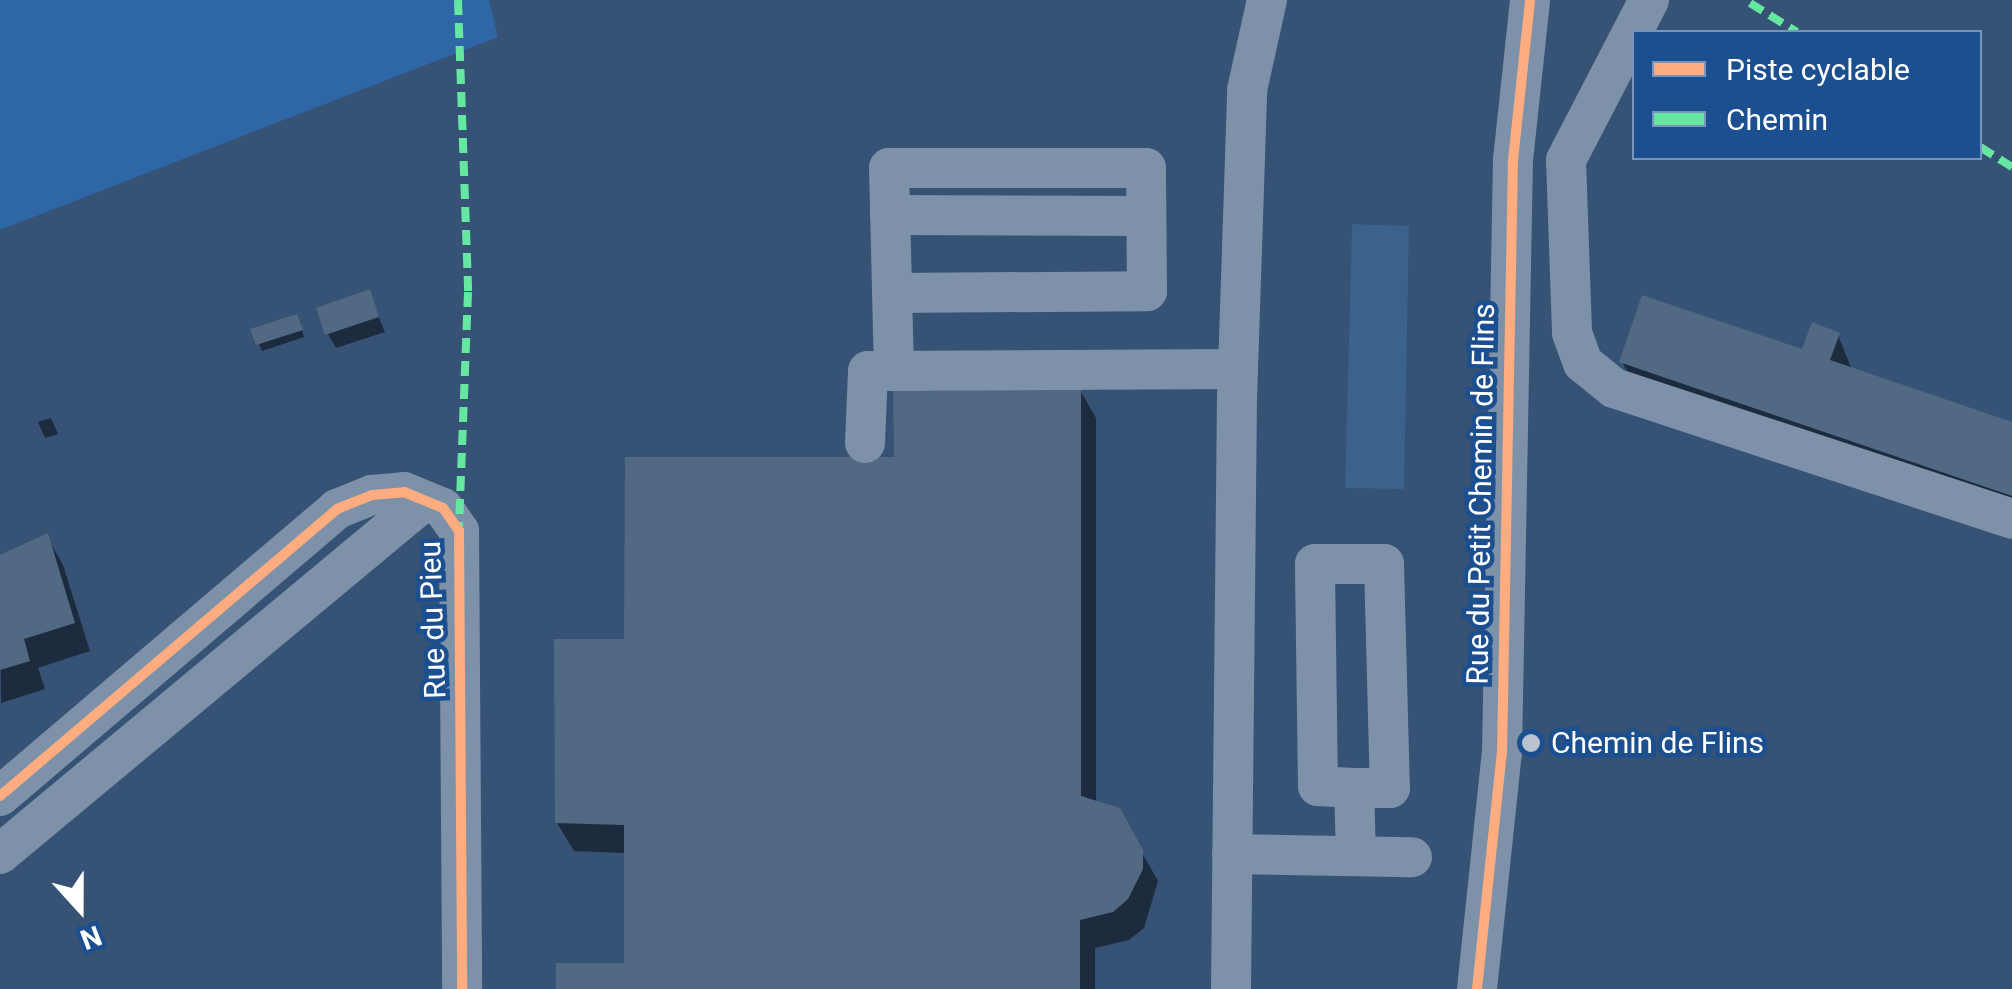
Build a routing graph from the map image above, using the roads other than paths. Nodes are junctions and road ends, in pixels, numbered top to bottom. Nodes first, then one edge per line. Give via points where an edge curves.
1 (1268, 0) edge
2 (1530, 0) edge
3 (1649, 0) edge
4 (1633, 30) edge
5 (1632, 33) edge
6 (892, 293) junction
7 (1238, 369) junction
8 (894, 371) junction
9 (865, 443) dead end
10 (424, 500) junction
11 (2012, 519) edge
12 (1354, 788) junction
13 (0, 796) edge
14 (0, 854) edge
15 (1232, 854) junction
16 (1356, 856) junction
17 (1412, 857) dead end
18 (462, 989) edge
19 (1231, 989) edge
20 (1477, 989) edge

1 - 7 street via 1248,90
2 - 20 street, Rue du Petit Chemin de Flins via 1513,160 1502,753
3 - 4 street
5 - 11 street via 1566,160 1572,333 1583,363 1614,388
6 - 6 street via 890,215 1146,216 1146,292
6 - 8 street
7 - 8 street
7 - 15 street
8 - 9 street via 868,371
10 - 13 street, Rue du Pieu via 404,492 372,494 337,509
10 - 14 street
10 - 18 street, Rue du Pieu via 443,508 459,531
12 - 12 street via 1390,788 1384,564 1316,564 1318,786
12 - 16 street
15 - 16 street
15 - 19 street
16 - 17 street

